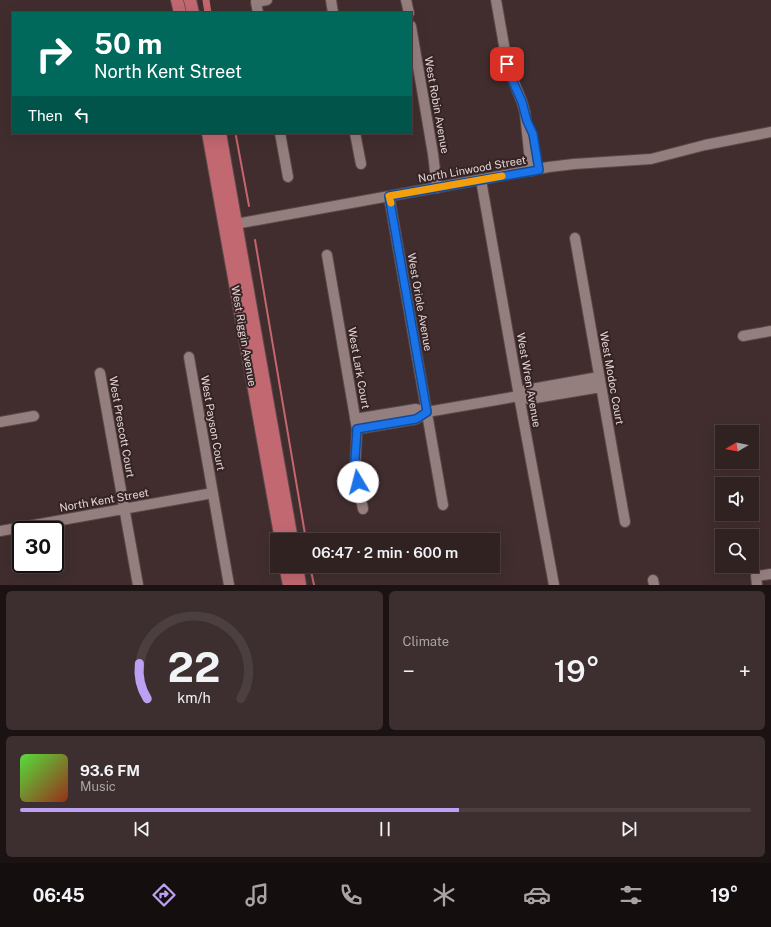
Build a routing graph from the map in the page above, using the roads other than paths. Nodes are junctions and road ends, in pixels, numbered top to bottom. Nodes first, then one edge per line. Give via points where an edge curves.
1 (177, 0) edge
2 (190, 0) edge
3 (268, 0) edge
4 (331, 0) edge
5 (406, 0) edge
6 (496, 0) edge
7 (180, 12) edge
8 (193, 12) edge
9 (258, 12) edge
10 (333, 12) edge
11 (409, 12) edge
12 (412, 32) edge
13 (771, 132) edge
14 (208, 134) edge
15 (220, 134) edge
16 (280, 134) edge
17 (355, 134) edge
18 (361, 164) dead end
19 (535, 170) junction
20 (288, 177) dead end
21 (481, 180) junction
22 (437, 188) junction
23 (389, 196) junction
24 (237, 224) junction
25 (224, 226) junction
26 (575, 238) dead end
27 (327, 255) dead end
28 (771, 332) edge
29 (743, 336) dead end
30 (189, 357) dead end
31 (100, 373) dead end
32 (599, 376) junction
33 (601, 387) junction
34 (519, 396) junction
35 (427, 412) junction
36 (34, 416) dead end
37 (0, 422) edge
38 (356, 424) junction
39 (213, 493) junction
40 (443, 505) dead end
41 (124, 509) junction
42 (363, 509) dead end
43 (625, 522) dead end
44 (0, 531) edge
45 (280, 533) edge
46 (291, 533) edge
47 (289, 573) edge
48 (290, 573) edge
49 (293, 573) edge
50 (771, 574) edge
51 (138, 585) edge
52 (229, 585) edge
53 (289, 585) edge
54 (293, 585) edge
55 (300, 585) edge
56 (554, 585) edge
57 (757, 585) edge

1 - 7 main road
2 - 8 main road
3 - 9 street via 256,2
4 - 10 street
5 - 11 street
6 - 19 street via 508,68 533,134
12 - 22 street, West Robin Avenue
13 - 19 street, North Linwood Street via 704,145 651,159 574,164
14 - 25 main road, West Riggin Avenue
15 - 24 main road, West Riggin Avenue
16 - 20 street
17 - 18 street
19 - 21 street, North Linwood Street
21 - 22 street, North Linwood Street
21 - 34 street, West Wren Avenue
22 - 23 street, North Linwood Street
23 - 24 street, North Linwood Street
23 - 35 street, West Oriole Avenue
24 - 25 street, North Linwood Street
24 - 46 main road, West Riggin Avenue
25 - 45 main road, West Riggin Avenue
26 - 32 street, West Modoc Court
27 - 38 street, West Lark Court
28 - 29 street
30 - 39 street, West Payson Court
31 - 41 street, West Prescott Court
32 - 33 street, West Modoc Court
32 - 34 street via 526,390
33 - 34 street via 529,399
33 - 43 street, West Modoc Court
34 - 35 street
34 - 56 street, West Wren Avenue
35 - 38 street via 416,409
35 - 40 street, West Oriole Avenue
36 - 37 street
38 - 42 street, West Lark Court via 355,468
39 - 41 street, North Kent Street
39 - 52 street, West Payson Court
41 - 44 street, North Kent Street
41 - 51 street, West Prescott Court
47 - 53 main road
48 - 54 main road
49 - 55 main road
50 - 57 street via 756,576

